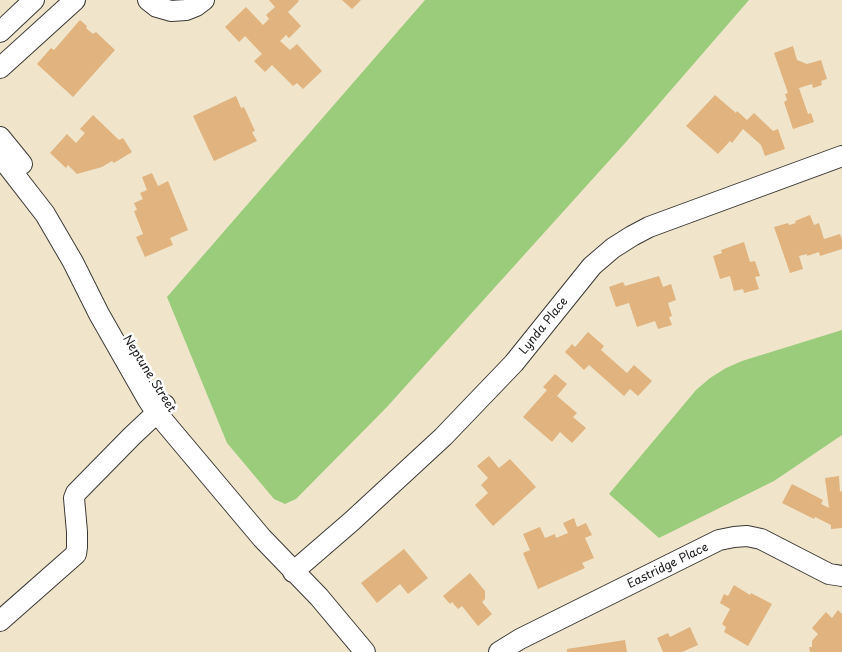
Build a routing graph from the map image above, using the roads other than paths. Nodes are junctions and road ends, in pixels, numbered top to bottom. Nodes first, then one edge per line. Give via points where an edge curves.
1 (34, 0) edge
2 (75, 0) edge
3 (148, 0) edge
4 (204, 0) edge
5 (0, 32) edge
6 (0, 68) edge
7 (0, 137) edge
8 (0, 156) edge
9 (842, 156) edge
10 (60, 228) junction
11 (162, 408) junction
12 (296, 569) junction
13 (842, 576) edge
14 (0, 621) edge
15 (365, 652) edge
16 (499, 652) edge

1 - 5 street
2 - 6 street
3 - 4 street via 157,7 172,11 186,10
7 - 10 street, Neptune Street via 55,208
8 - 10 street, Neptune Street via 45,214
9 - 12 street, Lynda Place via 649,227 613,248 592,266 514,362 443,437
10 - 11 street, Neptune Street via 73,262 105,311 148,400
11 - 12 street, Neptune Street via 262,538
11 - 14 street via 76,493 76,554
12 - 15 street, Neptune Street
13 - 16 street, Eastridge Place via 829,574 761,539 747,536 719,540 520,638

